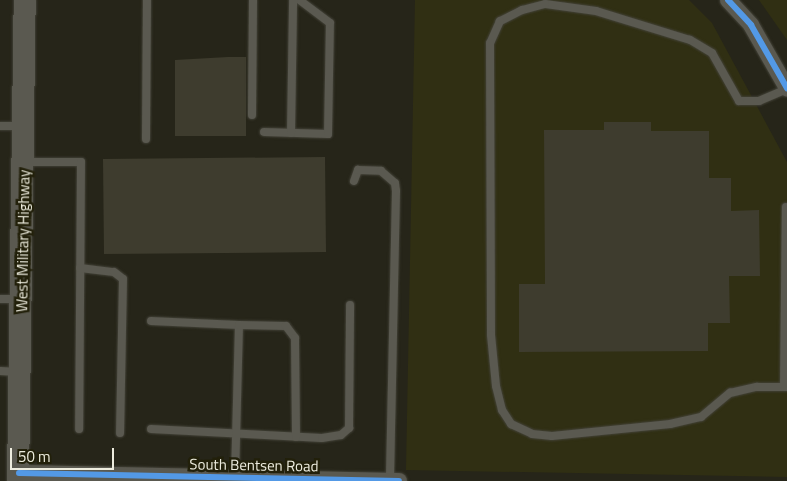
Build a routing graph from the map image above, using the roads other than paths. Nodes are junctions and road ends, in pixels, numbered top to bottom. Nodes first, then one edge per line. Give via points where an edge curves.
1 (25, 0) edge
2 (147, 0) edge
3 (253, 0) edge
4 (293, 0) edge
5 (300, 0) edge
6 (728, 0) edge
7 (787, 88) edge
8 (252, 115) dead end
9 (0, 126) edge
10 (23, 126) junction
11 (264, 132) dead end
12 (291, 132) junction
13 (146, 139) dead end
14 (24, 162) junction
15 (354, 181) dead end
16 (786, 207) dead end
17 (80, 268) junction
18 (0, 299) edge
19 (22, 300) junction
20 (350, 305) dead end
21 (151, 321) dead end
22 (239, 325) junction
23 (10, 372) edge
24 (786, 387) edge
25 (80, 429) dead end
26 (151, 429) dead end
27 (236, 432) junction
28 (120, 433) dead end
29 (296, 437) junction
30 (18, 477) edge
31 (235, 477) junction
32 (390, 481) edge
33 (399, 481) edge

1 - 10 main road, West Military Highway
2 - 13 lane
3 - 8 lane
4 - 12 lane
5 - 12 lane via 330,22 328,134
6 - 7 street via 752,26
7 - 24 lane via 759,101 739,101 712,53 690,40 596,11 544,4 522,10 500,21 490,43 491,335 496,386 502,410 511,424 532,434 552,436 670,424 701,417 730,394 757,387
9 - 10 lane
10 - 14 main road, West Military Highway
11 - 12 lane
14 - 17 lane via 80,162
14 - 19 main road, West Military Highway
15 - 32 lane via 358,170 380,171 395,183 396,191
16 - 24 lane
17 - 25 lane
17 - 28 lane via 114,272 123,279
18 - 19 lane
19 - 23 main road, West Military Highway
20 - 29 lane via 349,428 331,438
21 - 22 lane
22 - 27 lane
22 - 29 lane via 286,326 295,338
23 - 30 main road, West Military Highway
26 - 27 lane
27 - 29 lane
27 - 31 lane
30 - 31 street, South Bentsen Road
31 - 32 street, South Bentsen Road
32 - 33 street, South Bentsen Road

